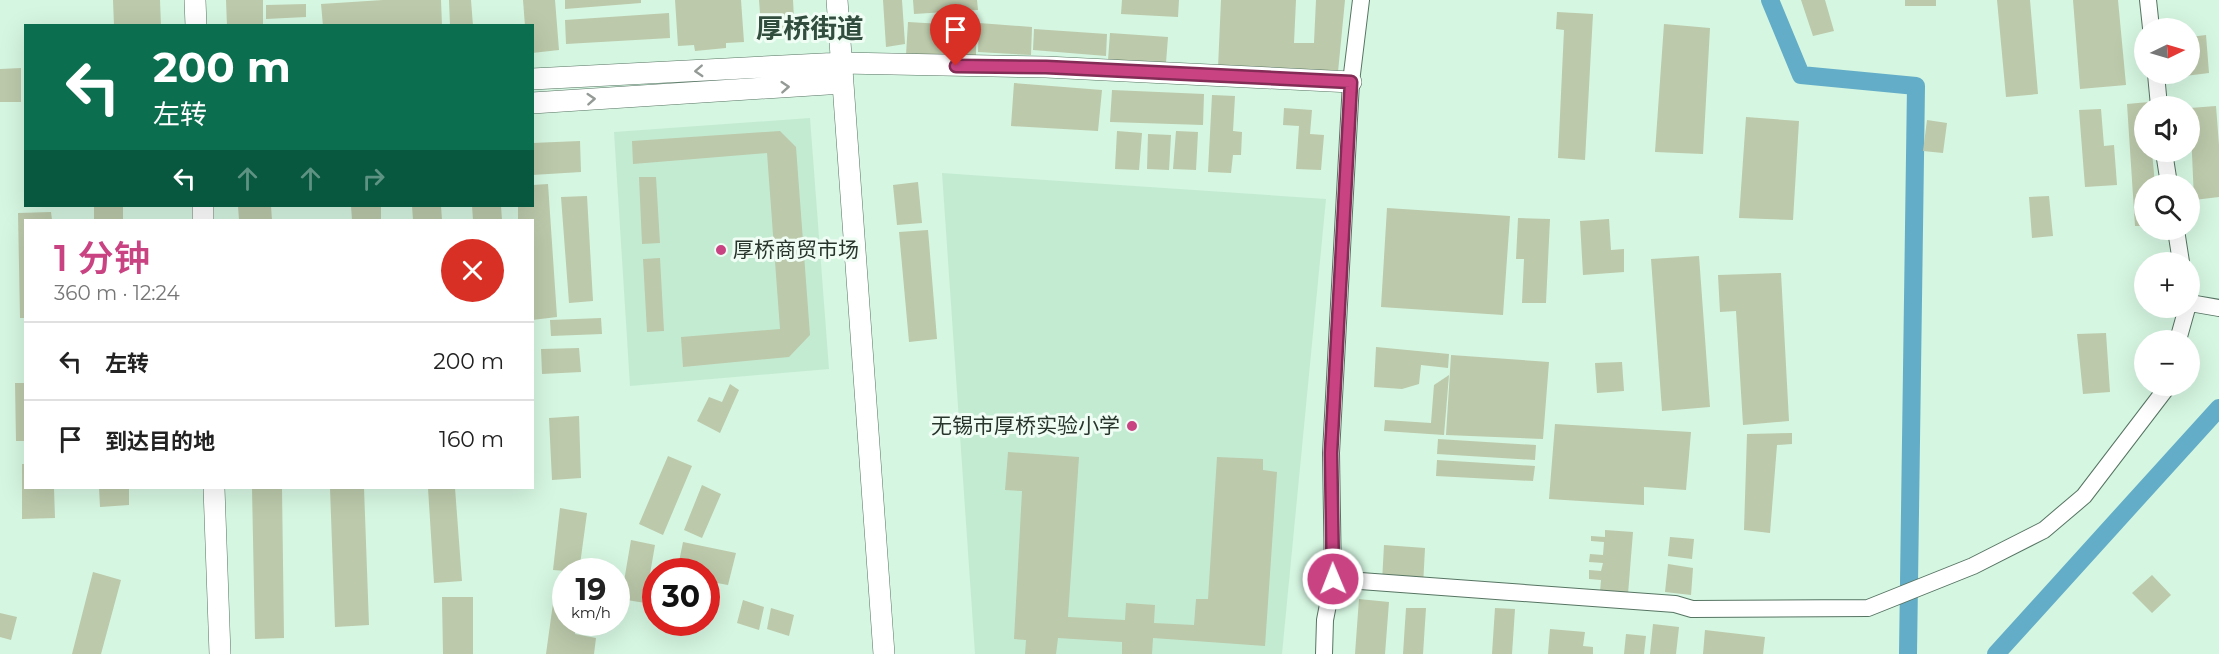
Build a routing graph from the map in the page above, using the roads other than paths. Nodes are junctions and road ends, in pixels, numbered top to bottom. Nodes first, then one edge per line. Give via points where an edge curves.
1 (195, 0) edge
2 (837, 0) edge
3 (1361, 0) edge
4 (2148, 0) edge
5 (2150, 18) edge
6 (196, 24) edge
7 (842, 73) junction
8 (534, 79) edge
9 (1351, 82) junction
10 (534, 103) edge
11 (2200, 305) edge
12 (2219, 308) edge
13 (2160, 396) edge
14 (214, 489) edge
15 (1333, 579) junction
16 (220, 654) edge
17 (884, 654) edge
18 (1324, 654) edge

1 - 6 street
2 - 7 street
3 - 9 street
4 - 5 street
7 -> 8 street
7 - 9 street via 1046,67
10 -> 7 street
7 - 17 street
9 - 15 street via 1331,453
11 - 12 street
13 - 15 street via 2084,496 2044,530 1973,566 1868,608 1692,609 1675,604
14 - 16 street
15 - 18 street via 1325,620

